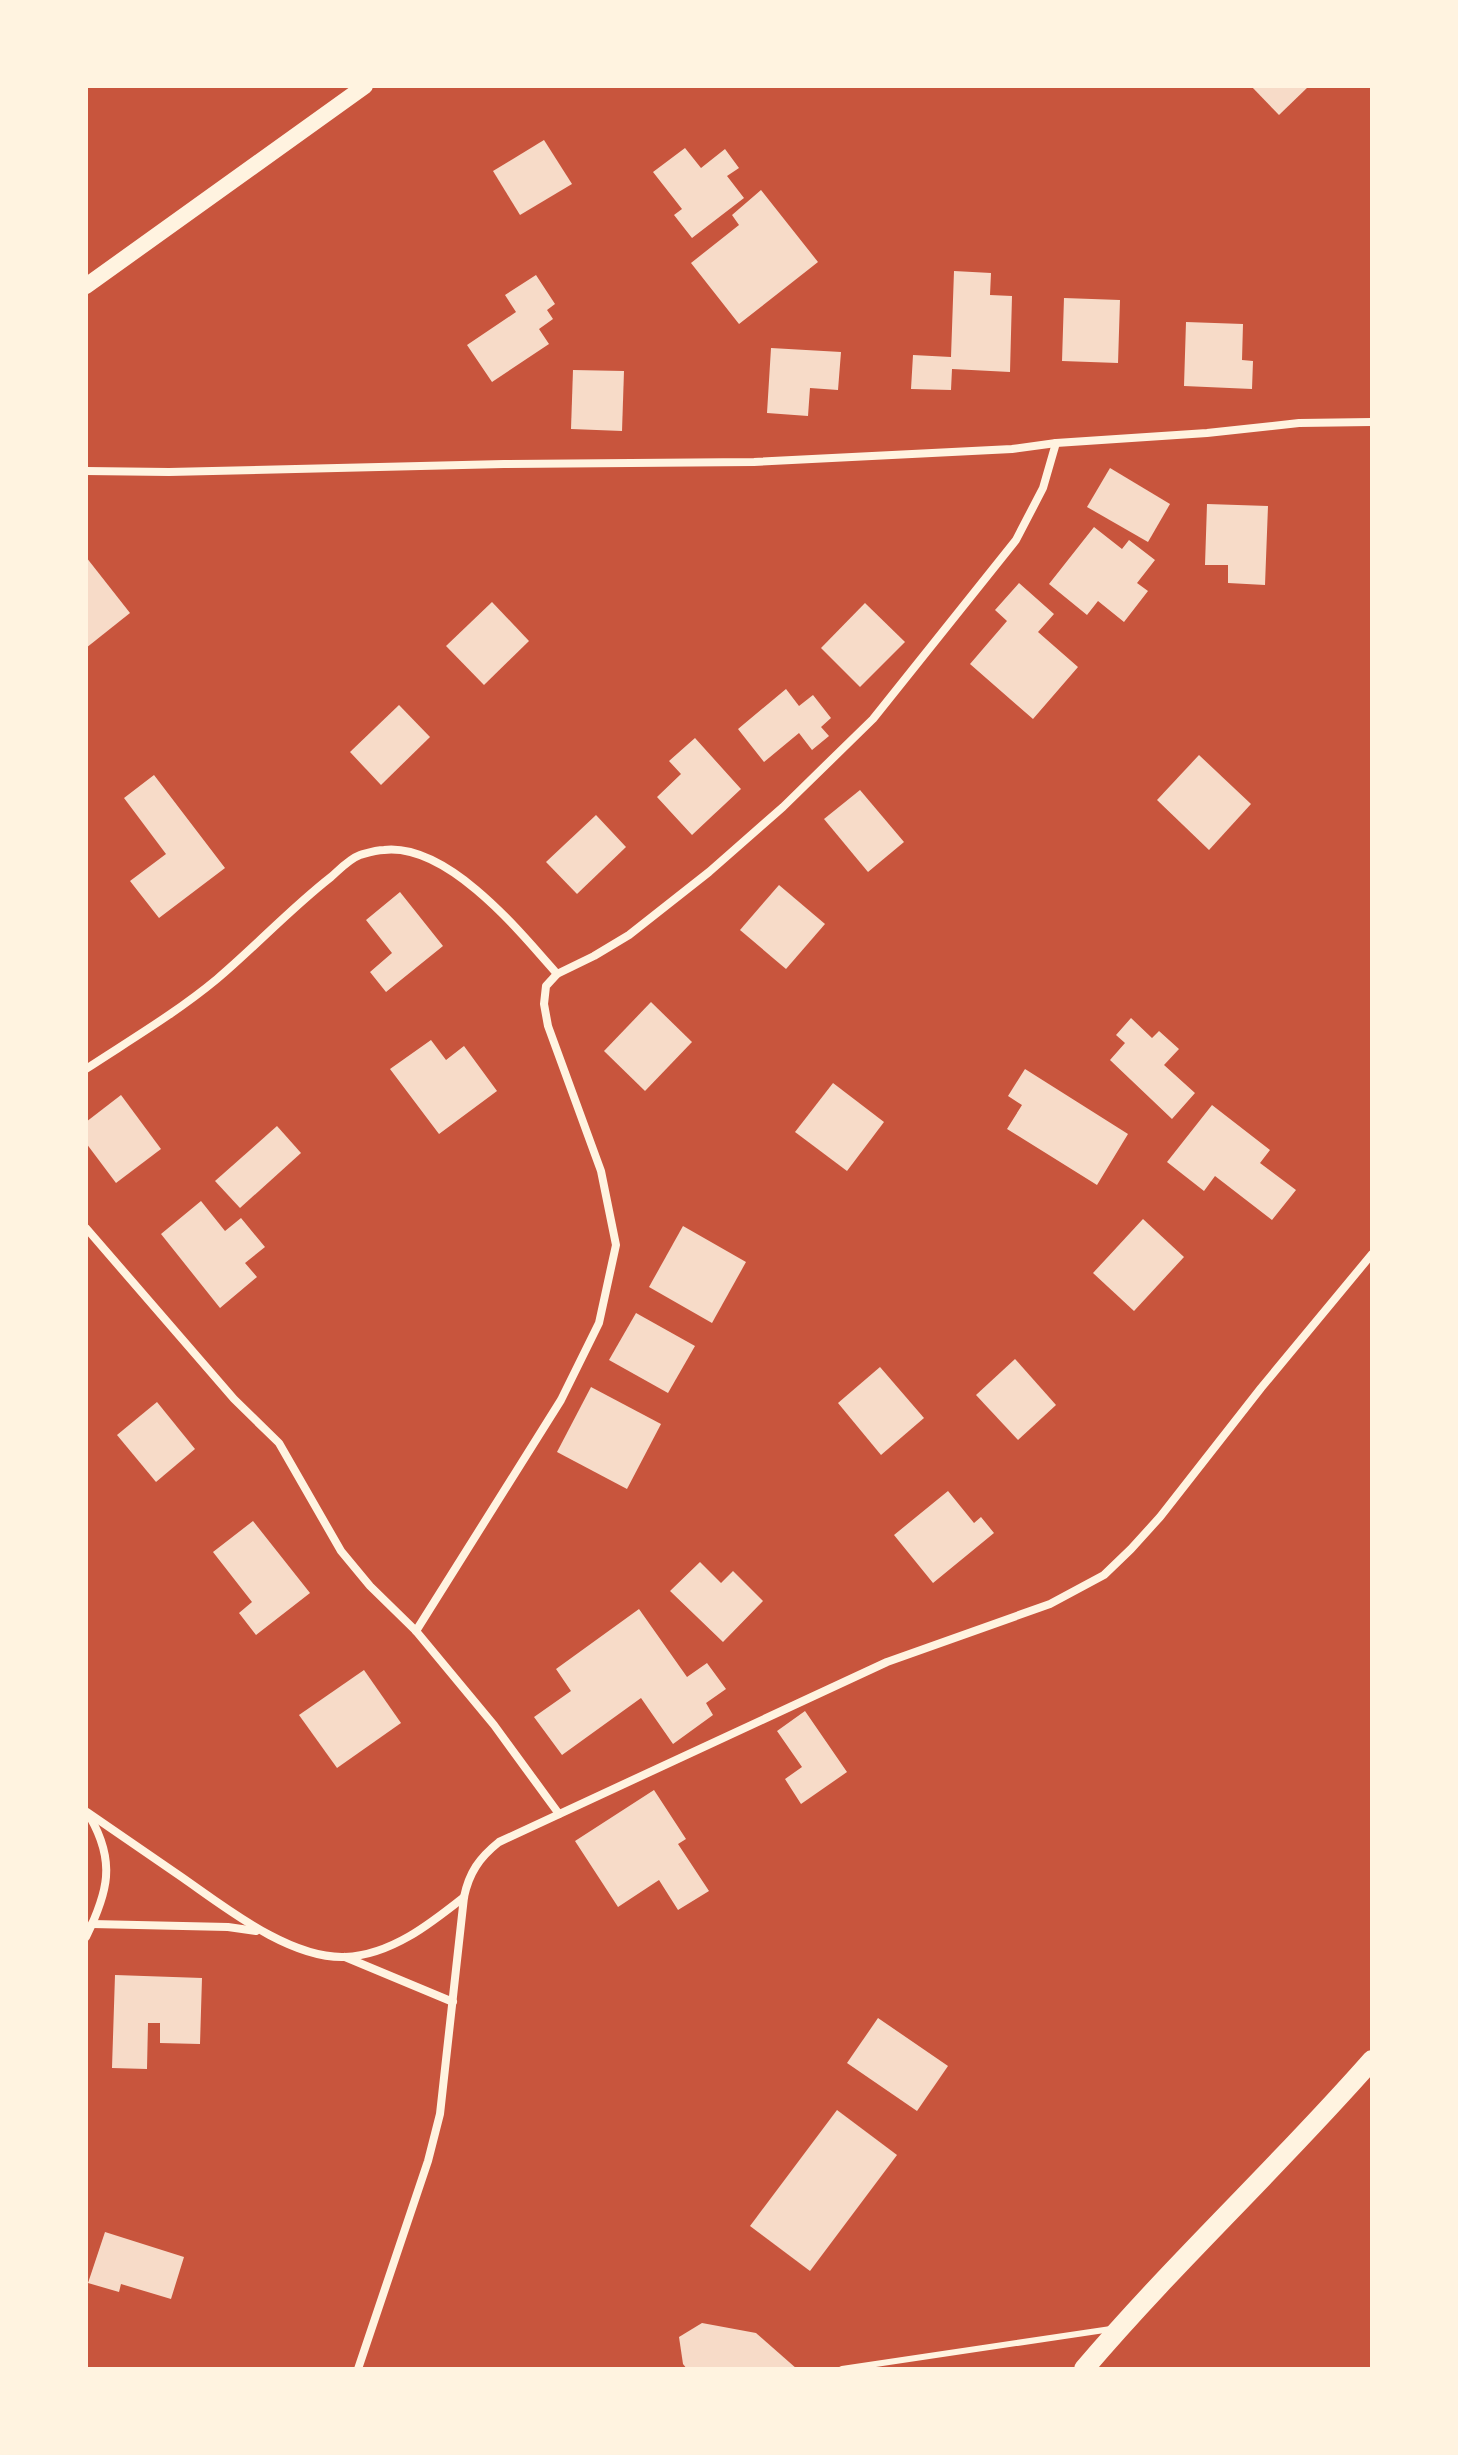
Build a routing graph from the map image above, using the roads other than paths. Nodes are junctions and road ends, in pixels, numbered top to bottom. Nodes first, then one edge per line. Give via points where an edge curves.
1 (365, 86) edge
2 (86, 286) edge
3 (1372, 422) edge
4 (1056, 443) junction
5 (86, 471) edge
6 (557, 974) junction
7 (86, 1069) edge
8 (86, 1228) edge
9 (1372, 1254) edge
10 (416, 1631) junction
11 (86, 1812) edge
12 (559, 1814) junction
13 (464, 1897) junction
14 (92, 1924) junction
15 (260, 1932) junction
16 (86, 1937) edge
17 (344, 1957) junction
18 (453, 2002) junction
19 (1372, 2060) edge
20 (1119, 2328) junction
21 (358, 2369) edge
22 (842, 2369) edge
23 (1084, 2369) edge

1 - 2 main road
3 - 4 street
4 - 5 street via 754,462
4 - 6 street via 1043,488 1016,540 873,719 709,872 629,935
6 - 7 street via 482,894 452,870 412,853 385,849 358,856 296,904 218,978
6 - 10 street via 546,986 548,1026 601,1171 616,1245 599,1323 561,1400
8 - 10 street via 234,1399 279,1443 341,1551
9 - 12 street via 1160,1517 1104,1575 1050,1604 887,1662
10 - 12 street
11 - 14 street via 102,1838 107,1875
11 - 15 street
12 - 13 street via 488,1850 469,1876
13 - 17 street via 402,1940
13 - 18 street
14 - 15 street
14 - 16 street
15 - 17 street via 312,1952
17 - 18 street
18 - 21 street via 440,2114 428,2161
19 - 20 main road
20 - 22 lane
20 - 23 main road

